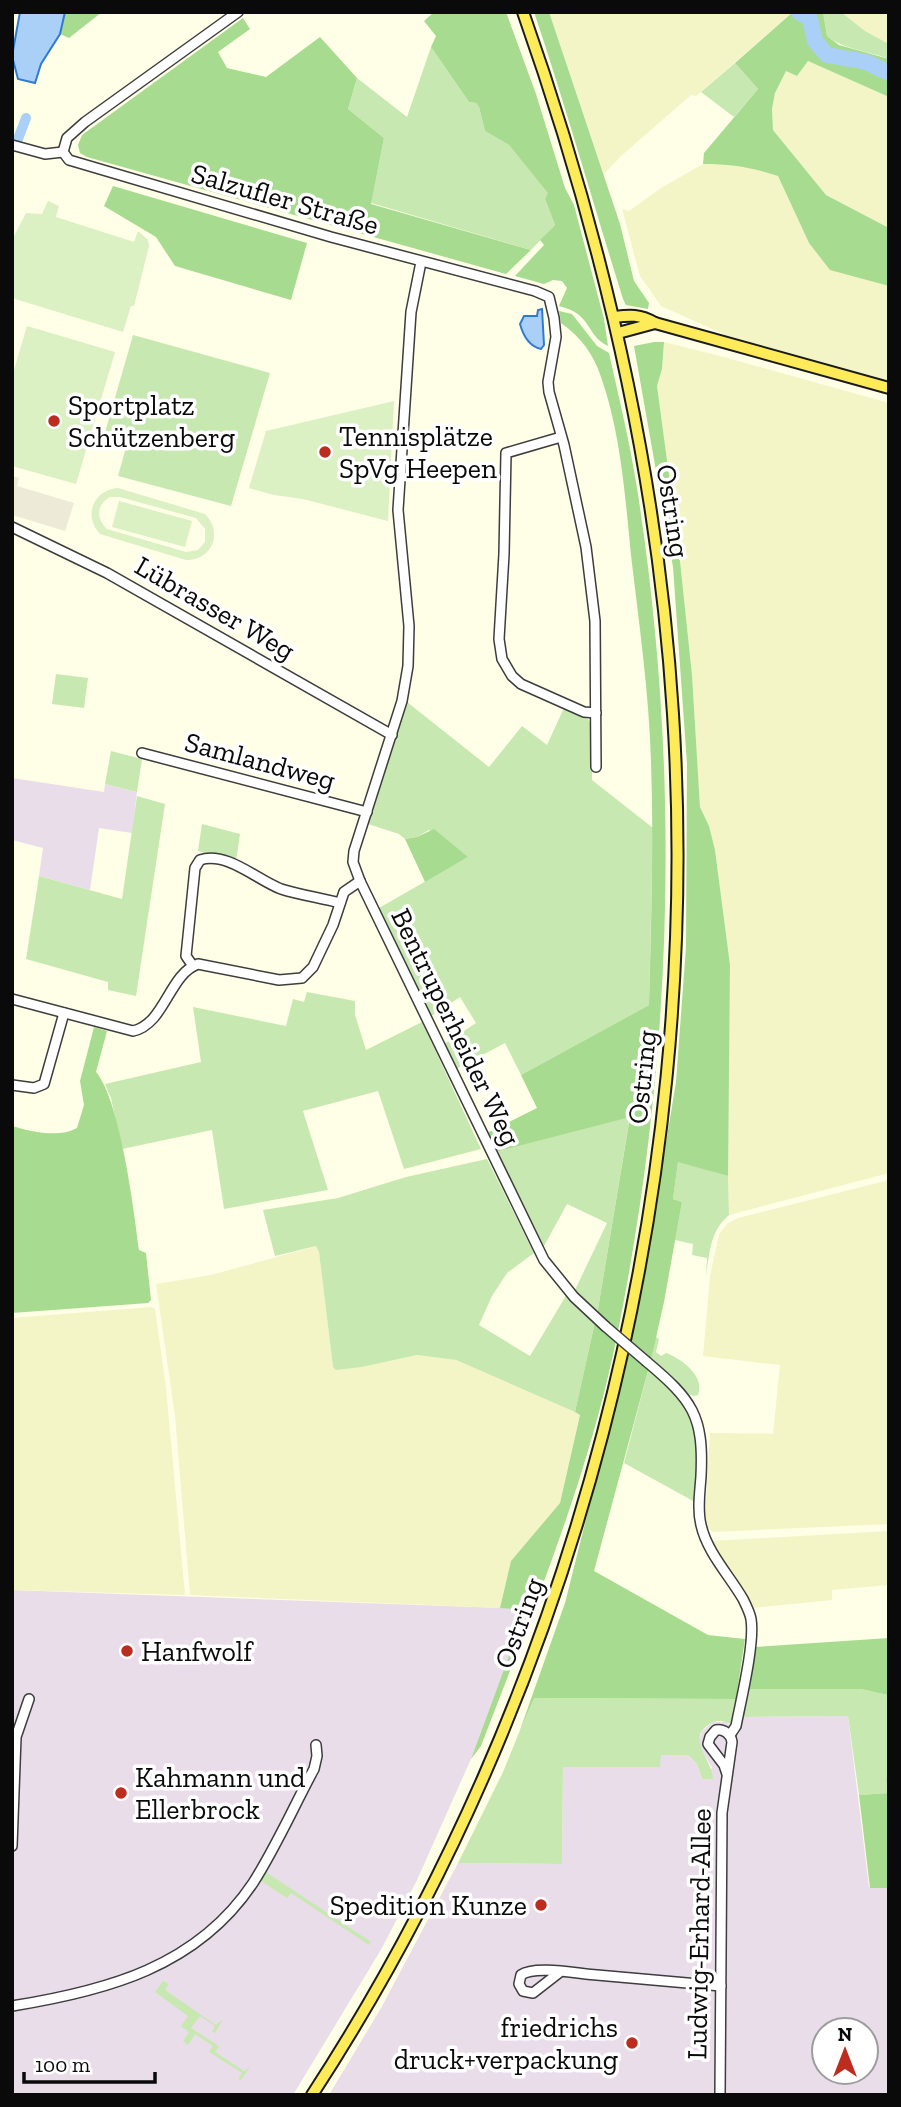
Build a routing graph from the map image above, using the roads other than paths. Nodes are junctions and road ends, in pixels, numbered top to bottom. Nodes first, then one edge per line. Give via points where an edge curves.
1 (238, 12) edge
2 (523, 12) edge
3 (12, 145) edge
4 (63, 152) junction
5 (421, 262) junction
6 (614, 317) junction
7 (654, 323) junction
8 (618, 333) junction
9 (889, 388) edge
10 (561, 437) junction
11 (12, 528) edge
12 (596, 713) junction
13 (392, 734) junction
14 (142, 753) dead end
15 (596, 766) dead end
16 (366, 812) junction
17 (360, 881) junction
18 (340, 903) junction
19 (193, 966) junction
20 (12, 999) edge
21 (64, 1013) junction
22 (12, 1085) edge
23 (29, 1699) dead end
24 (730, 1735) junction
25 (316, 1745) dead end
26 (727, 1773) junction
27 (12, 1846) edge
28 (560, 1972) dead end
29 (721, 1986) junction
30 (12, 2006) edge
31 (312, 2095) edge
32 (720, 2095) edge

1 - 4 street via 85,122 67,138
2 - 6 main road, Ostring
3 - 4 street, Salzufler Straße via 45,154
4 - 5 street, Salzufler Straße via 69,160
5 - 10 street, Salzufler Straße via 552,298 556,337 548,382
5 - 13 street, Bentruperheider Weg via 411,312 398,510 409,659
6 - 7 main road via 632,314
6 - 8 main road, Ostring
7 - 8 main road
7 - 9 main road
8 - 31 main road, Ostring via 655,540 677,788 673,1005 634,1296 573,1537 524,1677 468,1810 408,1932
10 - 12 street via 590,567 597,651
10 - 12 street via 506,453 500,651 505,666 521,684
11 - 13 street, Lübrasser Weg via 107,573
12 - 15 street
13 - 16 street, Bentruperheider Weg
14 - 16 street, Samlandweg
16 - 17 street, Bentruperheider Weg via 353,856
17 - 18 street via 347,888
17 - 24 street, Bentruperheider Weg, bridge via 544,1260 574,1297 670,1381 691,1407 702,1444 702,1527 751,1619 736,1726
18 - 19 street via 313,967 302,978 279,980 205,964
18 - 19 street via 281,888 242,867 212,858 200,860 195,868 186,956
19 - 21 street via 141,1029 126,1030
20 - 21 street
21 - 22 street via 44,1084 34,1088
23 - 27 street via 16,1737
24 - 26 street, Ludwig-Erhard-Allee
24 - 26 street, Ludwig-Erhard-Allee via 716,1730 708,1740
25 - 30 street via 314,1769 254,1881 203,1937 130,1979
26 - 29 street, Ludwig-Erhard-Allee via 722,1805
28 - 29 street
29 - 32 street, Ludwig-Erhard-Allee

